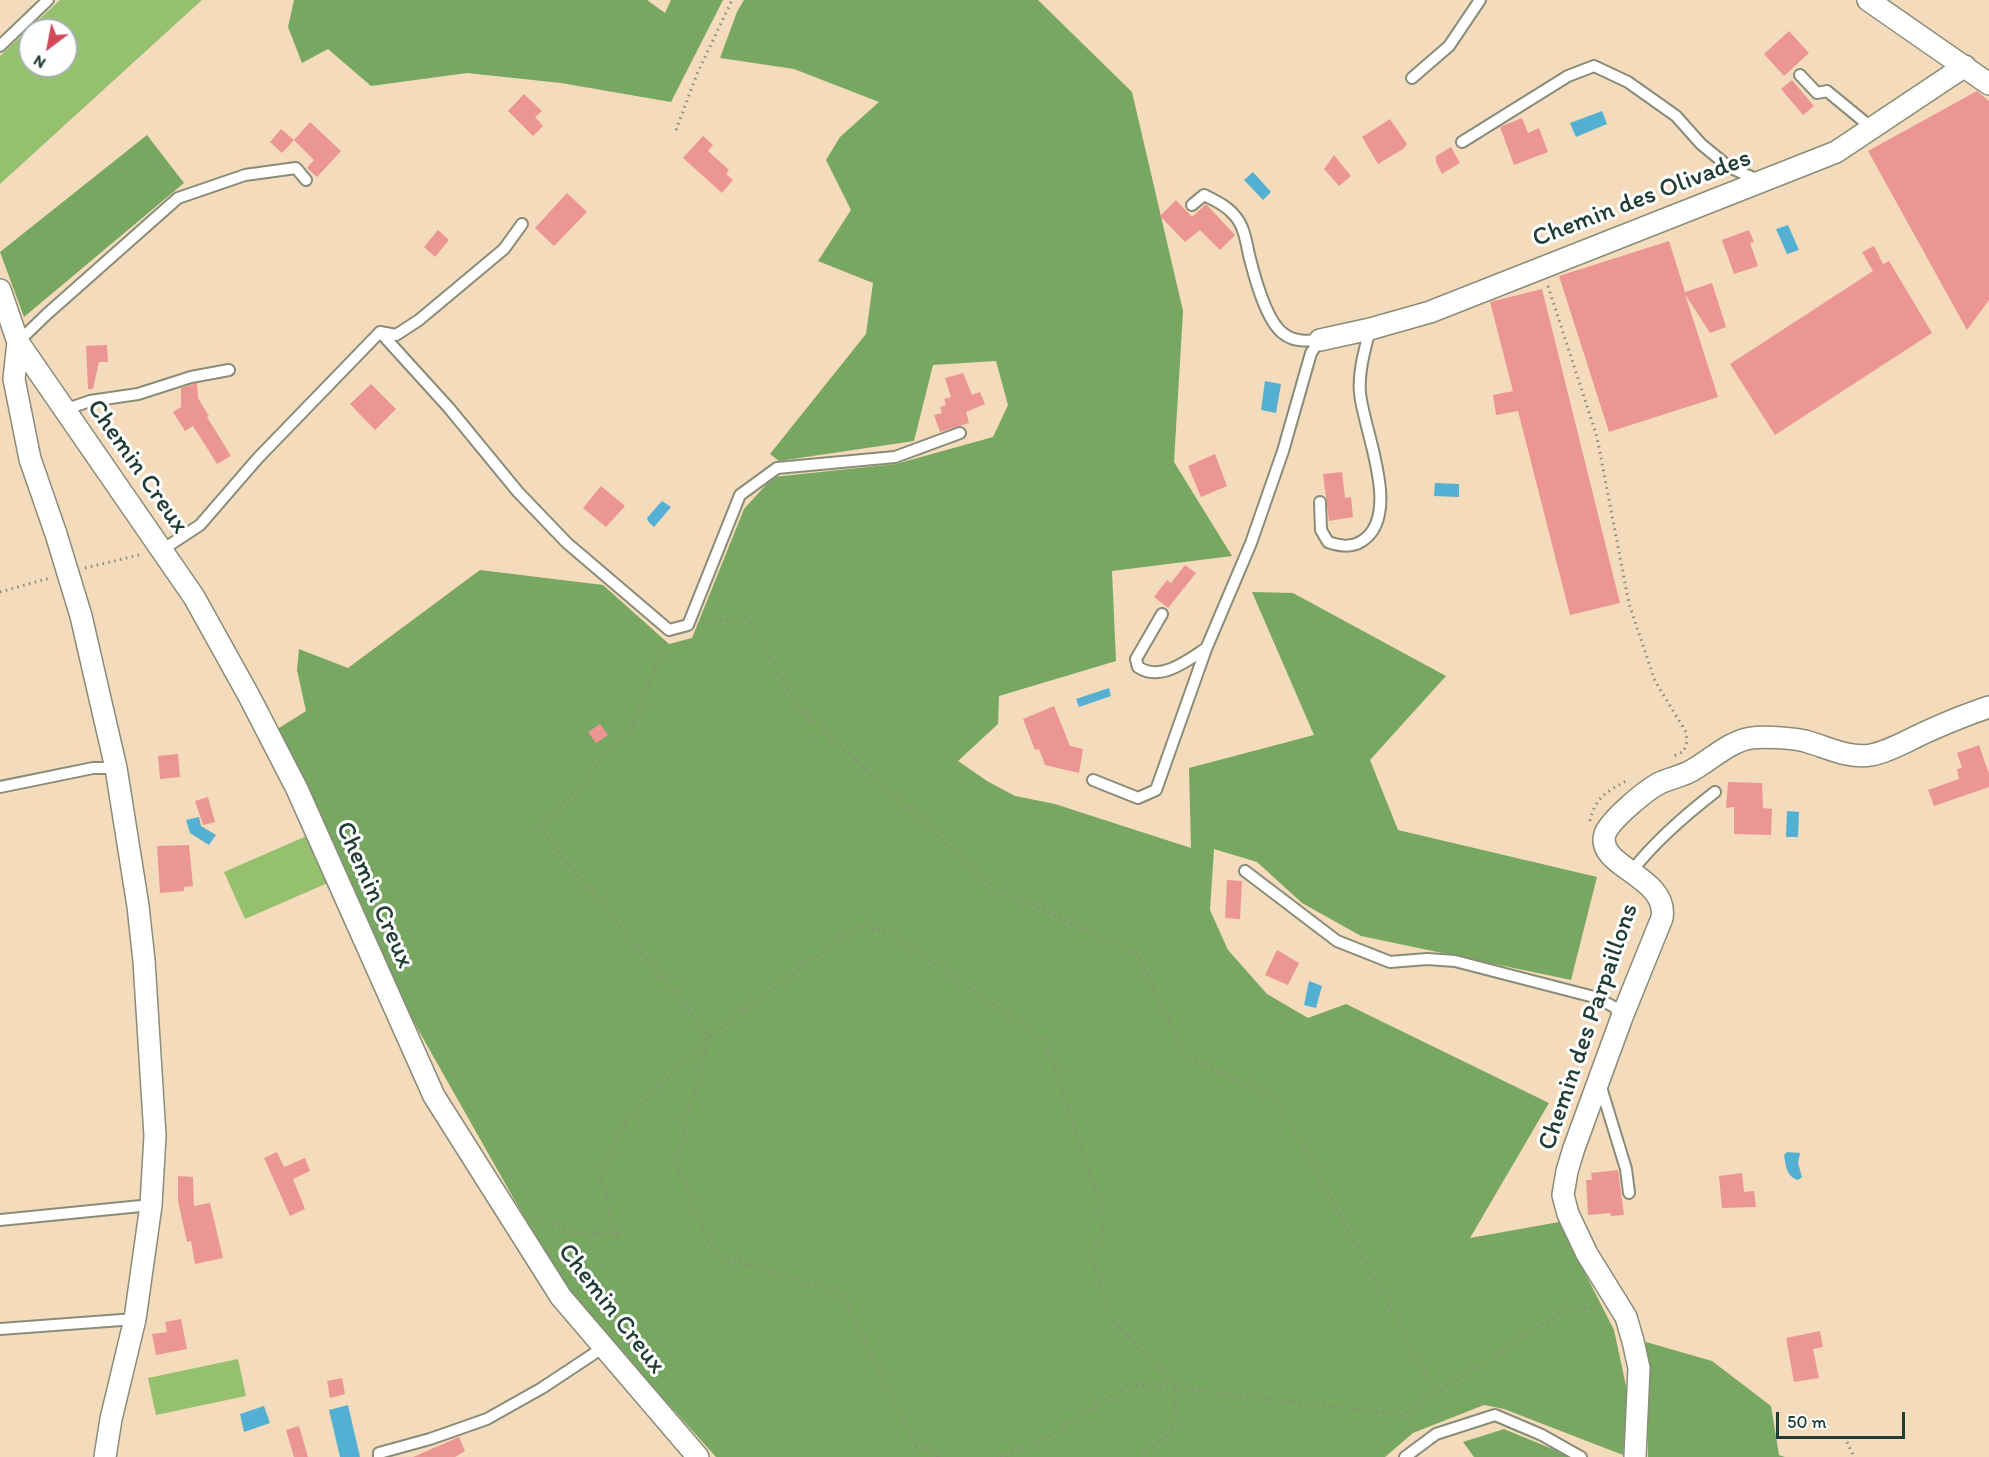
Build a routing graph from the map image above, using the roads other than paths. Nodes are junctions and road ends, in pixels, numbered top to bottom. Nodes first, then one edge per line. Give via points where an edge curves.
1 (48, 0) edge
2 (1480, 0) edge
3 (1868, 0) edge
4 (0, 46) edge
5 (1965, 66) junction
6 (1800, 75) dead end
7 (1412, 78) dead end
8 (1989, 84) edge
9 (1872, 128) junction
10 (1462, 142) dead end
11 (306, 180) dead end
12 (1761, 181) junction
13 (1192, 205) dead end
14 (522, 224) dead end
15 (0, 290) edge
16 (1370, 329) junction
17 (380, 332) junction
18 (1320, 340) junction
19 (18, 342) junction
20 (229, 370) dead end
21 (64, 410) junction
22 (960, 433) dead end
23 (1320, 502) dead end
24 (162, 550) junction
25 (1162, 614) dead end
26 (1206, 649) junction
27 (1989, 707) edge
28 (116, 768) junction
29 (1093, 780) dead end
30 (0, 787) edge
31 (1714, 792) dead end
32 (1245, 871) dead end
33 (1631, 872) junction
34 (1622, 1017) junction
35 (1599, 1081) junction
36 (1629, 1194) dead end
37 (151, 1205) junction
38 (0, 1220) edge
39 (135, 1319) junction
40 (0, 1329) edge
41 (604, 1347) junction
42 (105, 1457) edge
43 (379, 1457) edge
44 (698, 1457) edge
45 (1405, 1457) edge
46 (1581, 1457) edge
47 (1635, 1457) edge

1 - 4 lane
2 - 7 lane via 1449,46
3 - 5 street
5 - 8 street
5 - 9 street, Chemin des Olivades
6 - 9 lane via 1817,93 1827,91
9 - 12 street, Chemin des Olivades via 1836,152
10 - 12 lane via 1568,76 1594,66 1628,82 1676,116 1701,144 1729,166
11 - 19 lane via 296,168 245,175 178,198
12 - 16 street, Chemin des Olivades via 1430,312
13 - 18 lane via 1204,195 1221,203 1236,217 1271,318 1283,334 1303,341
14 - 17 lane via 504,249 419,320 396,335
15 - 19 street
16 - 18 street, Chemin des Olivades
16 - 23 lane via 1359,392 1377,468 1377,523 1370,536 1355,545 1328,542 1321,530
17 - 22 lane via 567,543 669,630 688,625 740,495 777,468 895,457
17 - 24 lane via 258,458 200,525
18 - 26 lane via 1311,353 1251,543
19 - 21 street, Chemin Creux
19 - 28 street via 14,379 30,459 81,616
20 - 21 lane
21 - 24 street, Chemin Creux
24 - 41 street, Chemin Creux via 194,597 297,789 434,1096 561,1297
25 - 26 lane via 1136,659 1138,667 1145,672 1162,672
26 - 29 lane via 1156,790 1138,798
27 - 33 street, Chemin des Parpaillons via 1871,755 1853,756 1803,741 1776,738 1751,738 1729,746 1690,772 1659,783 1629,805 1605,833 1610,855
28 - 30 lane via 93,768
28 - 37 street via 144,961 155,1136
31 - 33 lane via 1677,821
32 - 34 lane via 1336,941 1390,962 1427,958 1455,961 1598,998
33 - 34 street, Chemin des Parpaillons via 1656,892 1664,906
34 - 35 street, Chemin des Parpaillons
35 - 36 lane via 1626,1169
35 - 47 street, Chemin des Parpaillons via 1567,1171 1563,1195 1587,1254 1626,1317 1639,1368
37 - 38 lane
37 - 39 street
39 - 40 lane
39 - 42 street
41 - 43 lane via 487,1419 379,1453
41 - 44 street, Chemin Creux
45 - 46 lane via 1436,1434 1495,1415

